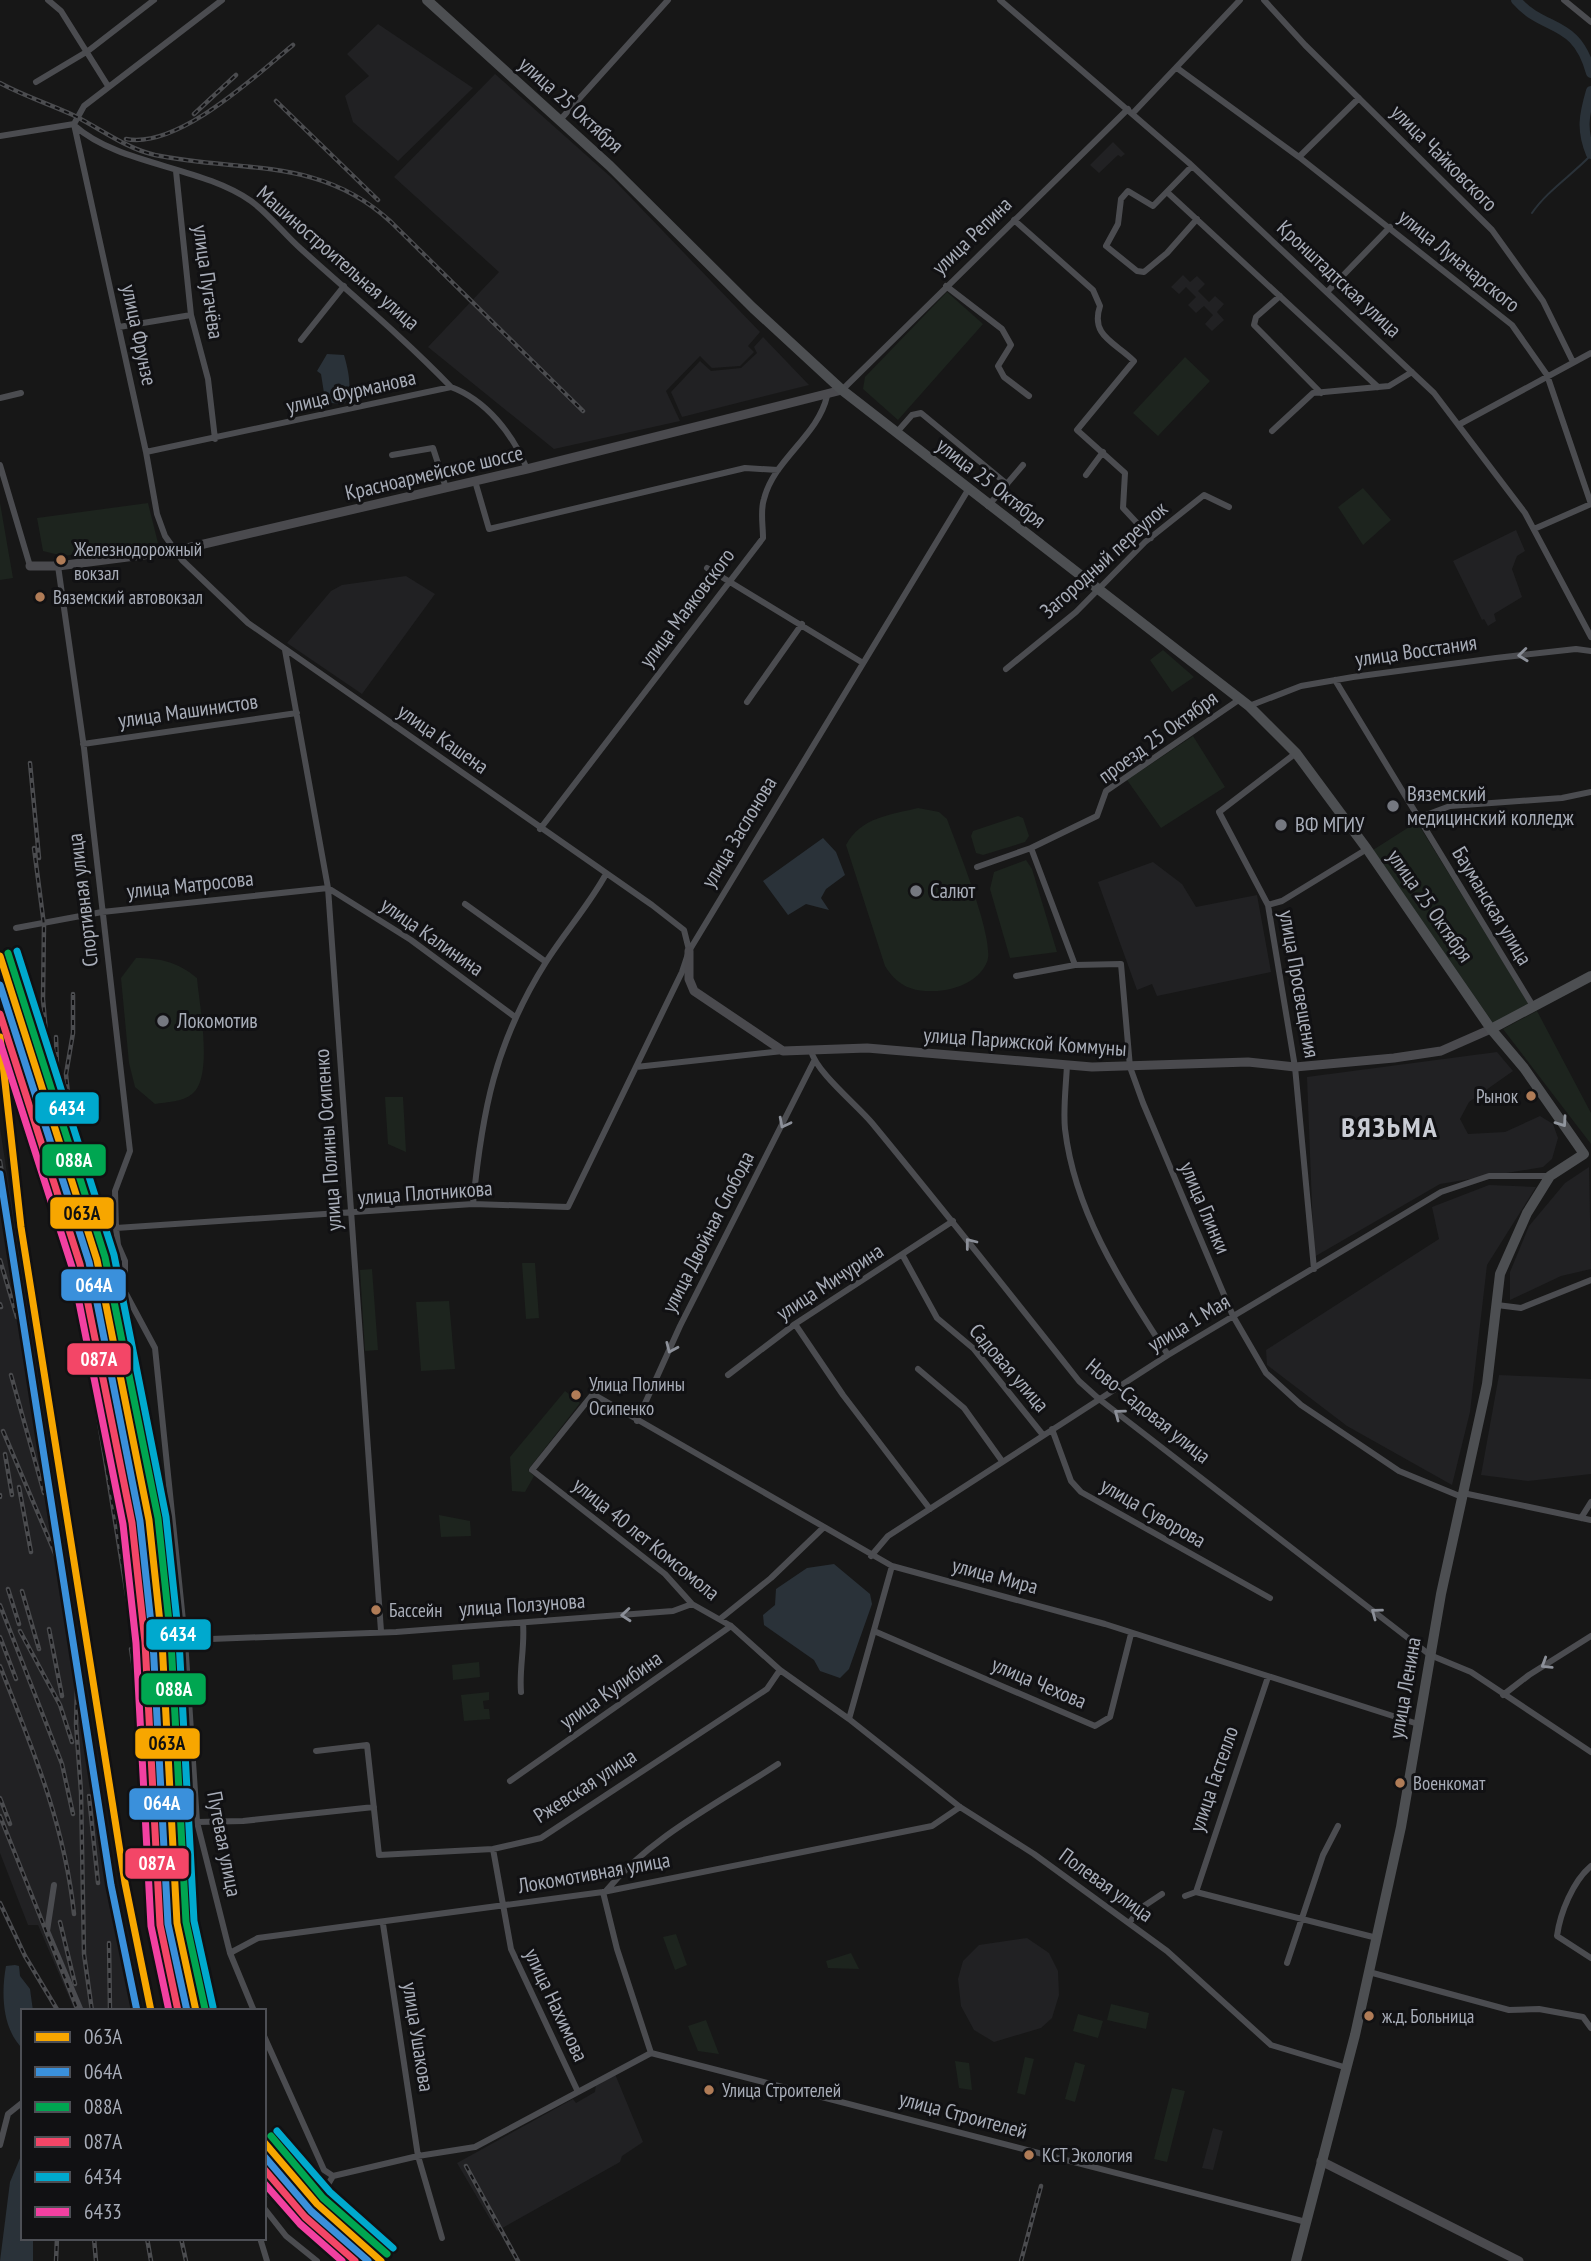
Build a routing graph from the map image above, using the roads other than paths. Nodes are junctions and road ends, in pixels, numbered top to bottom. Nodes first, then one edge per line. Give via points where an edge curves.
1 (48, 0) edge
2 (154, 0) edge
3 (222, 0) edge
4 (427, 0) edge
5 (668, 0) edge
6 (1000, 0) edge
7 (1240, 0) edge
8 (1264, 0) edge
9 (1564, 0) edge
10 (1591, 22) edge
11 (88, 51) junction
12 (1177, 68) junction
13 (36, 82) dead end
14 (108, 86) junction
15 (1359, 98) junction
16 (1130, 111) junction
17 (561, 120) junction
18 (74, 124) junction
19 (0, 136) edge
20 (1299, 157) junction
21 (1192, 166) junction
22 (176, 171) junction
23 (1167, 192) junction
24 (1197, 219) junction
25 (1014, 220) junction
26 (1390, 227) junction
27 (344, 286) junction
28 (946, 286) junction
29 (1328, 291) junction
30 (1280, 296) junction
31 (191, 315) junction
32 (119, 327) junction
33 (301, 340) dead end
34 (1591, 353) edge
35 (1573, 362) junction
36 (1412, 372) junction
37 (1547, 375) junction
38 (450, 387) junction
39 (1378, 387) junction
40 (842, 390) junction
41 (21, 393) dead end
42 (1321, 393) junction
43 (827, 396) junction
44 (1029, 396) dead end
45 (0, 398) edge
46 (1460, 424) junction
47 (1272, 431) dead end
48 (897, 432) junction
49 (215, 439) junction
50 (146, 452) junction
51 (1103, 452) junction
52 (392, 454) dead end
53 (1023, 464) dead end
54 (0, 465) edge
55 (527, 469) junction
56 (778, 471) junction
57 (1086, 475) dead end
58 (475, 481) junction
59 (1007, 484) junction
60 (446, 488) junction
61 (968, 490) junction
62 (988, 506) junction
63 (1229, 507) dead end
64 (1534, 529) junction
65 (1151, 538) junction
66 (174, 551) junction
67 (30, 566) joint
68 (58, 566) junction
69 (706, 568) dead end
70 (729, 581) junction
71 (1097, 589) junction
72 (802, 624) junction
73 (1591, 637) edge
74 (285, 650) junction
75 (1591, 650) edge
76 (863, 663) junction
77 (1006, 669) dead end
78 (1335, 680) junction
79 (1240, 699) junction
80 (747, 702) dead end
81 (1249, 706) junction
82 (297, 713) junction
83 (83, 744) junction
84 (1296, 753) junction
85 (1591, 792) edge
86 (1418, 818) junction
87 (540, 829) junction
88 (1031, 848) junction
89 (1367, 849) junction
90 (977, 867) dead end
91 (606, 874) junction
92 (328, 888) junction
93 (466, 904) dead end
94 (1268, 905) junction
95 (102, 912) junction
96 (16, 928) dead end
97 (689, 951) junction
98 (546, 962) junction
99 (1076, 965) junction
100 (1016, 976) dead end
101 (1591, 976) edge
102 (1533, 1006) junction
103 (515, 1017) junction
104 (1491, 1029) junction
105 (783, 1051) junction
106 (811, 1051) junction
107 (814, 1061) junction
108 (1067, 1065) junction
109 (636, 1067) junction
110 (1130, 1067) junction
111 (1296, 1067) junction
112 (1588, 1153) edge
113 (1550, 1177) junction
114 (473, 1205) junction
115 (568, 1207) joint
116 (351, 1215) junction
117 (953, 1221) junction
118 (116, 1228) junction
119 (903, 1256) junction
120 (1314, 1269) junction
121 (1591, 1280) edge
122 (1497, 1305) junction
123 (1233, 1316) junction
124 (795, 1324) junction
125 (1168, 1355) junction
126 (918, 1369) dead end
127 (728, 1375) dead end
128 (593, 1394) joint
129 (1099, 1399) junction
130 (638, 1421) junction
131 (1052, 1429) junction
132 (1043, 1434) junction
133 (1002, 1461) junction
134 (1463, 1495) junction
135 (1591, 1502) edge
136 (930, 1509) junction
137 (1581, 1518) junction
138 (1591, 1520) edge
139 (823, 1528) junction
140 (871, 1556) junction
141 (892, 1566) junction
142 (1270, 1598) dead end
143 (692, 1604) junction
144 (720, 1619) junction
145 (523, 1623) junction
146 (732, 1626) junction
147 (382, 1631) junction
148 (874, 1631) junction
149 (1132, 1634) junction
150 (1591, 1636) edge
151 (185, 1640) junction
152 (1430, 1655) junction
153 (780, 1670) junction
154 (1268, 1677) junction
155 (521, 1692) dead end
156 (1503, 1695) junction
157 (849, 1719) junction
158 (1418, 1724) junction
159 (316, 1751) dead end
160 (1591, 1752) edge
161 (778, 1764) dead end
162 (510, 1781) dead end
163 (374, 1807) junction
164 (960, 1807) junction
165 (197, 1822) junction
166 (1338, 1826) dead end
167 (493, 1849) junction
168 (1591, 1866) edge
169 (1581, 1875) junction
170 (1591, 1876) edge
171 (54, 1885) dead end
172 (604, 1891) junction
173 (1196, 1892) junction
174 (1162, 1894) dead end
175 (1185, 1896) dead end
176 (503, 1907) junction
177 (1301, 1918) junction
178 (1129, 1923) junction
179 (383, 1924) junction
180 (1377, 1938) junction
181 (230, 1953) junction
182 (1591, 1958) edge
183 (1287, 1963) dead end
184 (1369, 1972) junction
185 (80, 2009) edge
186 (253, 2009) edge
187 (1591, 2028) edge
188 (266, 2040) edge
189 (651, 2053) junction
190 (1345, 2067) junction
191 (578, 2092) junction
192 (21, 2103) edge
193 (0, 2145) edge
194 (418, 2156) junction
195 (1321, 2161) junction
196 (333, 2176) junction
197 (266, 2191) edge
198 (266, 2210) edge
199 (1306, 2222) junction
200 (442, 2238) dead end
201 (261, 2240) edge
202 (267, 2261) edge
203 (317, 2261) edge
204 (1296, 2261) edge
205 (1519, 2261) edge

1 - 11 street
2 - 11 street
3 - 14 street
4 - 17 main road, улица 25 Октября
5 - 17 street
6 - 16 street, Кронштадтская улица
7 - 12 street, улица Репина
8 - 15 street, улица Чайковского
9 - 10 street
11 - 13 street
11 - 14 street
12 - 16 street, улица Репина
12 - 20 street, улица Луначарского
14 - 18 street via 84,106
15 - 20 street
15 - 35 street, улица Чайковского via 1492,230 1543,301
16 - 21 street, Кронштадтская улица
16 - 25 street, улица Репина
17 - 40 main road, улица 25 Октября
18 - 19 street
18 - 22 street, Машиностроительная улица via 87,136
18 - 32 street, улица Фрунзе
20 - 26 street, улица Луначарского
21 - 23 street
21 - 29 street, Кронштадтская улица
22 - 27 street, Машиностроительная улица via 217,183 252,202
22 - 31 street, улица Пугачёва
23 - 24 street
23 - 24 street via 1150,206 1128,191 1107,248 1144,272
24 - 30 street
25 - 28 street, улица Репина
25 - 51 street via 1097,294 1098,329 1134,361 1076,430
26 - 29 street
26 - 37 street, улица Луначарского via 1512,326
27 - 33 street
27 - 38 street, Машиностроительная улица
28 - 40 street, улица Репина
28 - 44 street via 1002,329 1011,345 998,366 1004,377
29 - 36 street, Кронштадтская улица
30 - 39 street
30 - 42 street via 1256,317 1254,325
31 - 32 street
31 - 49 street, улица Пугачёва via 208,379
32 - 50 street, улица Фрунзе
34 - 35 street
35 - 37 street
36 - 39 street via 1389,386
36 - 46 street, Кронштадтская улица
37 - 46 street
37 - 64 street, улица Луначарского via 1591,505
38 - 49 street, улица Фурманова
38 - 55 street via 467,393 488,410 521,453
39 - 42 street
40 - 43 street, Красноармейское шоссе
40 - 48 main road, улица 25 Октября
41 - 45 street
42 - 47 street via 1312,393
43 - 55 street, Красноармейское шоссе
43 - 56 street, улица Маяковского via 822,412
46 - 64 street, Кронштадтская улица
48 - 59 street via 912,415 921,413
48 - 61 main road, улица 25 Октября
49 - 50 street, улица Фурманова
50 - 66 street, улица Фрунзе via 157,514
51 - 57 street
51 - 65 street via 1125,473 1126,513
52 - 60 street via 433,448
53 - 59 street
54 - 67 street
55 - 58 street, Красноармейское шоссе
56 - 58 street via 745,468 489,529
56 - 70 street, улица Маяковского via 763,502 763,538
58 - 60 street, Красноармейское шоссе
59 - 62 street
60 - 66 street, Красноармейское шоссе
61 - 62 main road, улица 25 Октября
61 - 76 street, улица Заслонова
62 - 71 main road, улица 25 Октября
63 - 65 street, Загородный переулок via 1204,495
64 - 73 street, Кронштадтская улица
65 - 71 street, Загородный переулок
66 - 68 street, Красноармейское шоссе
66 - 74 street, улица Кашена via 233,611
67 - 68 street, Красноармейское шоссе
68 - 83 street, Спортивная улица
69 - 70 street
70 - 72 street
70 - 87 street, улица Маяковского
71 - 77 street, Загородный переулок
71 - 79 main road, улица 25 Октября
72 - 76 street
72 - 80 street
74 - 82 street, улица Полины Осипенко
74 - 87 street, улица Кашена
75 -> 78 street, улица Восстания
76 - 97 street, улица Заслонова
78 - 81 street, улица Восстания via 1301,686
78 - 86 street, Бауманская улица
79 - 81 main road, улица 25 Октября
79 - 88 street, проезд 25 Октября via 1106,792 1097,816
81 - 84 main road, улица 25 Октября
82 - 83 street, улица Машинистов
82 - 92 street, улица Полины Осипенко
83 - 95 street, Спортивная улица
84 - 89 main road, улица 25 Октября
84 - 94 street, улица Просвещения via 1219,812
85 - 86 street via 1450,806
86 - 102 street, Бауманская улица
87 - 91 street, улица Кашена
88 - 90 street, проезд 25 Октября
88 - 99 street
89 - 94 street
89 - 104 main road, улица 25 Октября
91 - 97 street, улица Кашена via 684,930
91 - 98 street
92 - 95 street, улица Матросова
92 - 103 street, улица Калинина via 411,940
92 - 116 street, улица Полины Осипенко
93 - 98 street
94 - 111 street, улица Просвещения
95 - 96 street, улица Матросова
95 - 118 street, Спортивная улица via 130,1151 115,1191
97 - 105 street via 689,979 694,990
97 - 109 street, улица Заслонова
98 - 103 street
99 - 100 street, улица Глинки
99 - 110 street, улица Глинки via 1121,964
101 - 102 main road
102 - 104 main road
103 - 114 street via 496,1063 481,1130
104 - 111 street, улица Парижской Коммуны via 1441,1052
104 -> 112 main road, улица 25 Октября
105 - 106 street, улица Парижской Коммуны
105 - 109 street
106 - 107 street, Ново-Садовая улица
106 - 108 street, улица Парижской Коммуны via 867,1048
107 - 117 street, Ново-Садовая улица via 850,1097
107 -> 130 street, улица Двойная Слобода via 680,1326
108 - 110 street, улица Парижской Коммуны
108 - 125 street via 1065,1128 1078,1194 1116,1275
109 - 115 street, улица Заслонова
110 - 111 street, улица Парижской Коммуны via 1248,1062
110 - 123 street, улица Глинки
111 - 120 street, улица Просвещения
112 - 113 main road, улица Ленина
113 - 120 street, улица 1 Мая via 1489,1176 1441,1192
113 - 122 main road, улица Ленина via 1507,1253
114 - 115 street, улица Плотникова
114 - 116 street, улица Плотникова
116 - 118 street, улица Плотникова
116 - 147 street, улица Полины Осипенко
117 - 119 street, улица Мичурина
129 -> 117 street, Ново-Садовая улица via 1079,1381
118 - 151 street, Путевая улица via 125,1261 125,1292 155,1348
119 - 124 street, улица Мичурина
119 - 132 street, Садовая улица via 937,1318 974,1349
120 - 123 street, улица 1 Мая
121 - 122 street via 1521,1308
122 - 134 main road, улица Ленина via 1487,1384
123 - 125 street, улица 1 Мая
123 - 134 street, улица Глинки via 1266,1373 1301,1405 1399,1471
124 - 127 street, улица Мичурина
124 - 136 street
125 - 129 street, улица 1 Мая
126 - 133 street via 964,1408
128 - 130 street, улица Мира
128 - 143 street, улица 40 лет Комсомола via 532,1470 665,1574
129 - 131 street, улица 1 Мая
152 -> 129 street, Ново-Садовая улица
130 - 139 street, улица Мира
131 - 132 street, улица 1 Мая
131 - 142 street, улица Суворова via 1072,1481 1081,1492
132 - 133 street, улица 1 Мая
133 - 136 street, улица 1 Мая
134 - 137 street, улица Глинки
134 - 152 main road, улица Ленина
135 - 137 street
136 - 140 street, улица 1 Мая via 888,1536
137 - 138 street, улица Глинки
139 - 140 street, улица Мира
139 - 144 street
140 - 141 street, улица Мира
141 - 148 street
141 - 149 street, улица Мира
143 - 144 street, улица 40 лет Комсомола
143 -> 145 street, улица Ползунова via 673,1611
144 - 146 street, улица 40 лет Комсомола
145 - 147 street, улица Ползунова
145 - 155 street
146 - 153 street, улица 40 лет Комсомола
146 - 162 street, улица Кулибина
147 - 151 street, улица Ползунова
148 - 149 street, улица Чехова via 1095,1726 1110,1717
148 - 157 street
149 - 154 street, улица Мира
150 -> 156 street
151 - 165 street, Путевая улица
152 - 156 street, Ново-Садовая улица via 1471,1672
152 - 158 main road, улица Ленина
153 - 157 street, улица 40 лет Комсомола
153 - 167 street, Ржевская улица via 766,1689 541,1838
154 - 158 street, улица Мира
154 - 173 street, улица Гастелло
156 - 160 street, Ново-Садовая улица
157 - 164 street, Полевая улица
158 - 180 main road, улица Ленина
159 - 163 street via 367,1745
161 - 172 street via 654,1847
163 - 165 street
163 - 167 street, Ржевская улица via 379,1855
164 - 172 street, Локомотивная улица via 932,1826
164 - 178 street, Полевая улица
165 - 181 street, Путевая улица
166 - 177 street
167 - 176 street, улица Нахимова
168 - 169 street
169 - 170 street
169 - 182 street via 1557,1936
171 - 185 street via 47,1931
172 - 176 street, Локомотивная улица
172 - 189 street via 617,1949
173 - 175 street
173 - 177 street
174 - 178 street
176 - 179 street, Локомотивная улица
176 - 191 street, улица Нахимова via 511,1950
177 - 180 street
177 - 183 street
178 - 190 street, Полевая улица via 1216,1993 1270,2045
179 - 181 street, Локомотивная улица via 258,1938
179 - 194 street, улица Ушакова
180 - 184 main road, улица Ленина
181 - 186 street, Путевая улица
184 - 187 street via 1509,2010 1539,2009 1583,2017
184 - 190 main road, улица Ленина
188 - 196 street via 324,2170
189 - 191 street
189 - 199 street, улица Строителей
190 - 195 main road, улица Ленина
191 - 194 street via 485,2143
192 - 193 street via 8,2113
194 - 196 street
194 - 200 street, улица Ушакова
195 - 199 main road, улица Ленина
195 - 205 street
196 - 197 street via 317,2204 301,2212 286,2210
198 - 203 street via 286,2236
199 - 204 main road, улица Ленина
201 - 202 street

